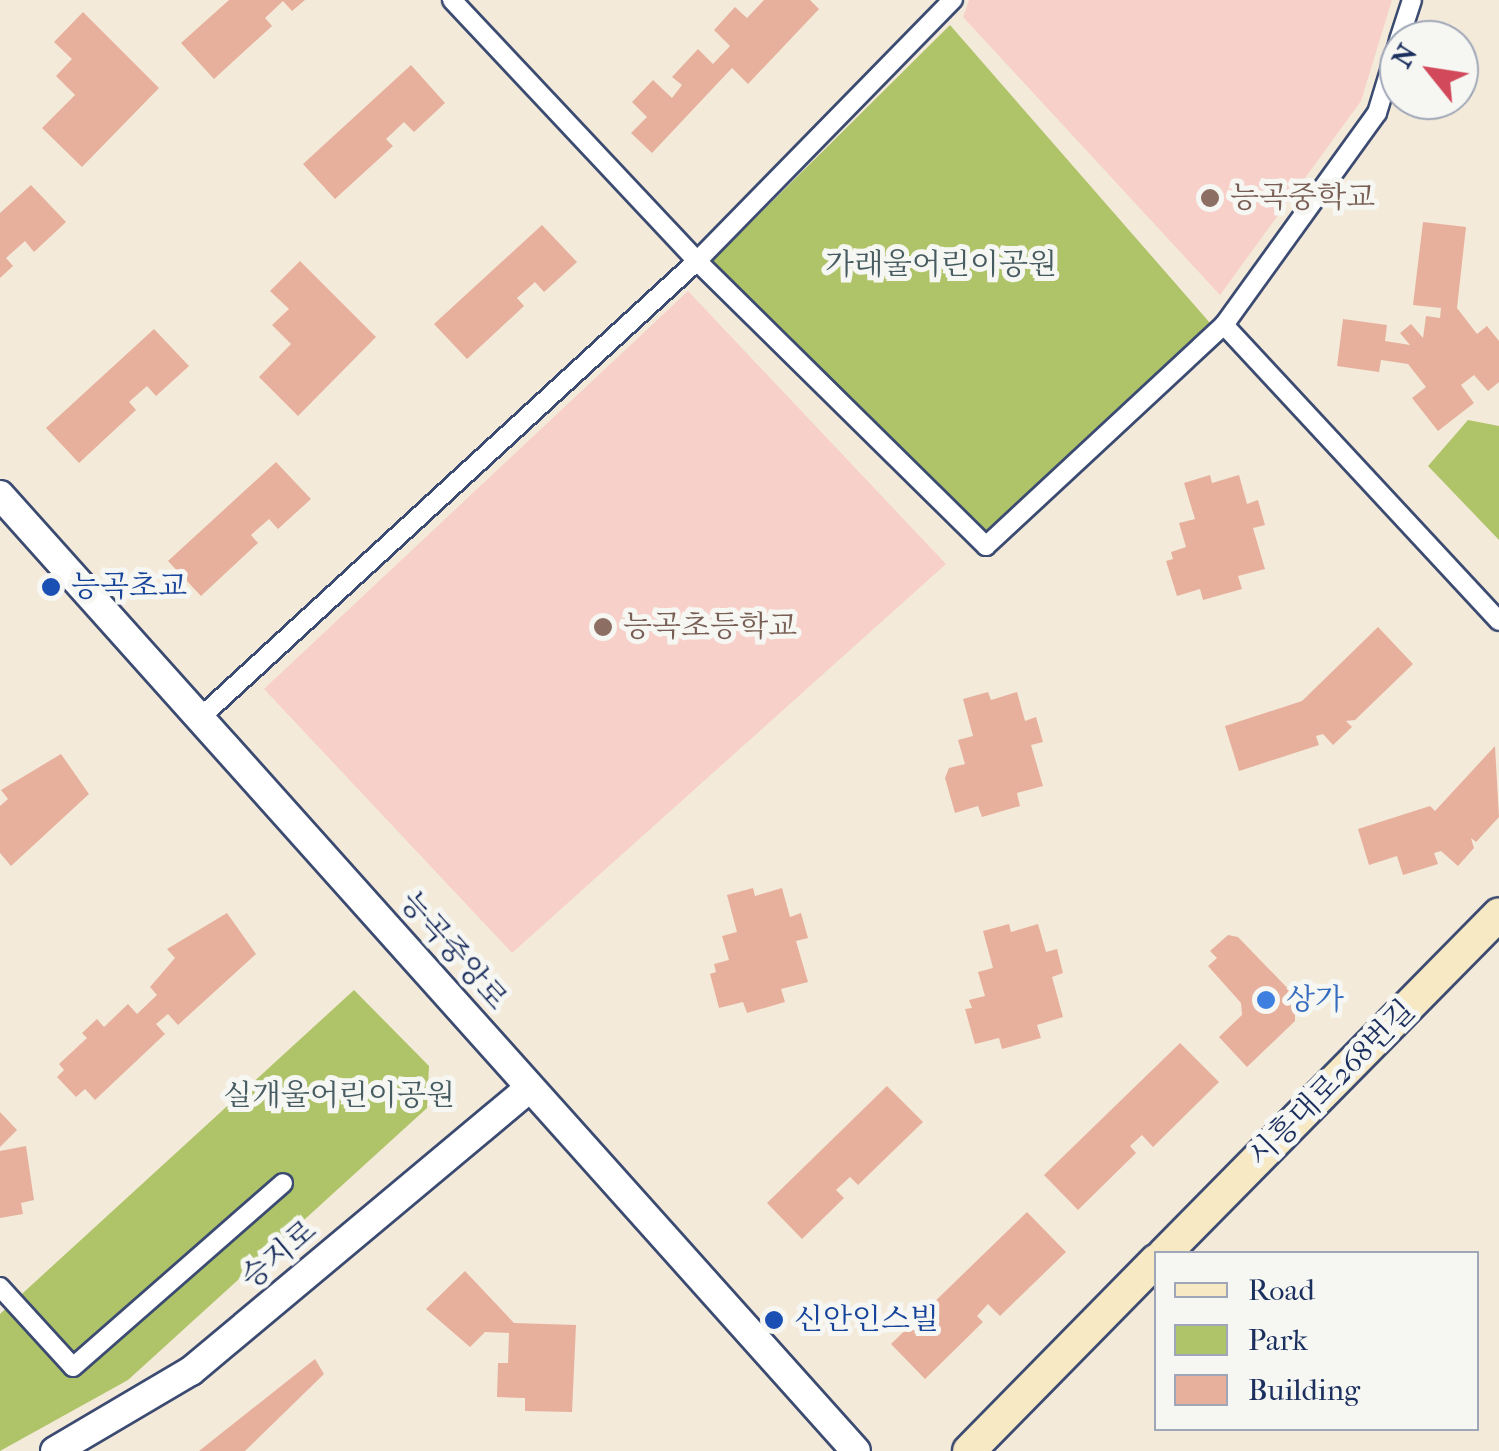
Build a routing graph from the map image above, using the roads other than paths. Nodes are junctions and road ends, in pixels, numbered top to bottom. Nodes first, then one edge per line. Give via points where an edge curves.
1 (452, 0) edge
2 (953, 0) edge
3 (1379, 106) edge
4 (697, 261) junction
5 (1224, 325) junction
6 (0, 495) edge
7 (1499, 621) edge
8 (202, 716) junction
9 (1499, 914) edge
10 (529, 1088) junction
11 (284, 1183) dead end
12 (1167, 1251) edge
13 (1154, 1263) edge
14 (0, 1287) edge
15 (55, 1451) edge
16 (856, 1451) edge
17 (969, 1451) edge

1 - 4 street
2 - 4 street
3 - 5 street
4 - 5 street via 986,546
4 - 8 street
5 - 7 street
6 - 8 street, 능곡중앙로
8 - 10 street, 능곡중앙로
9 - 12 main road, 시흥대로268번길
10 - 15 street, 승지로 via 190,1371
10 - 16 street, 능곡중앙로
11 - 14 street via 72,1367
13 - 17 main road

